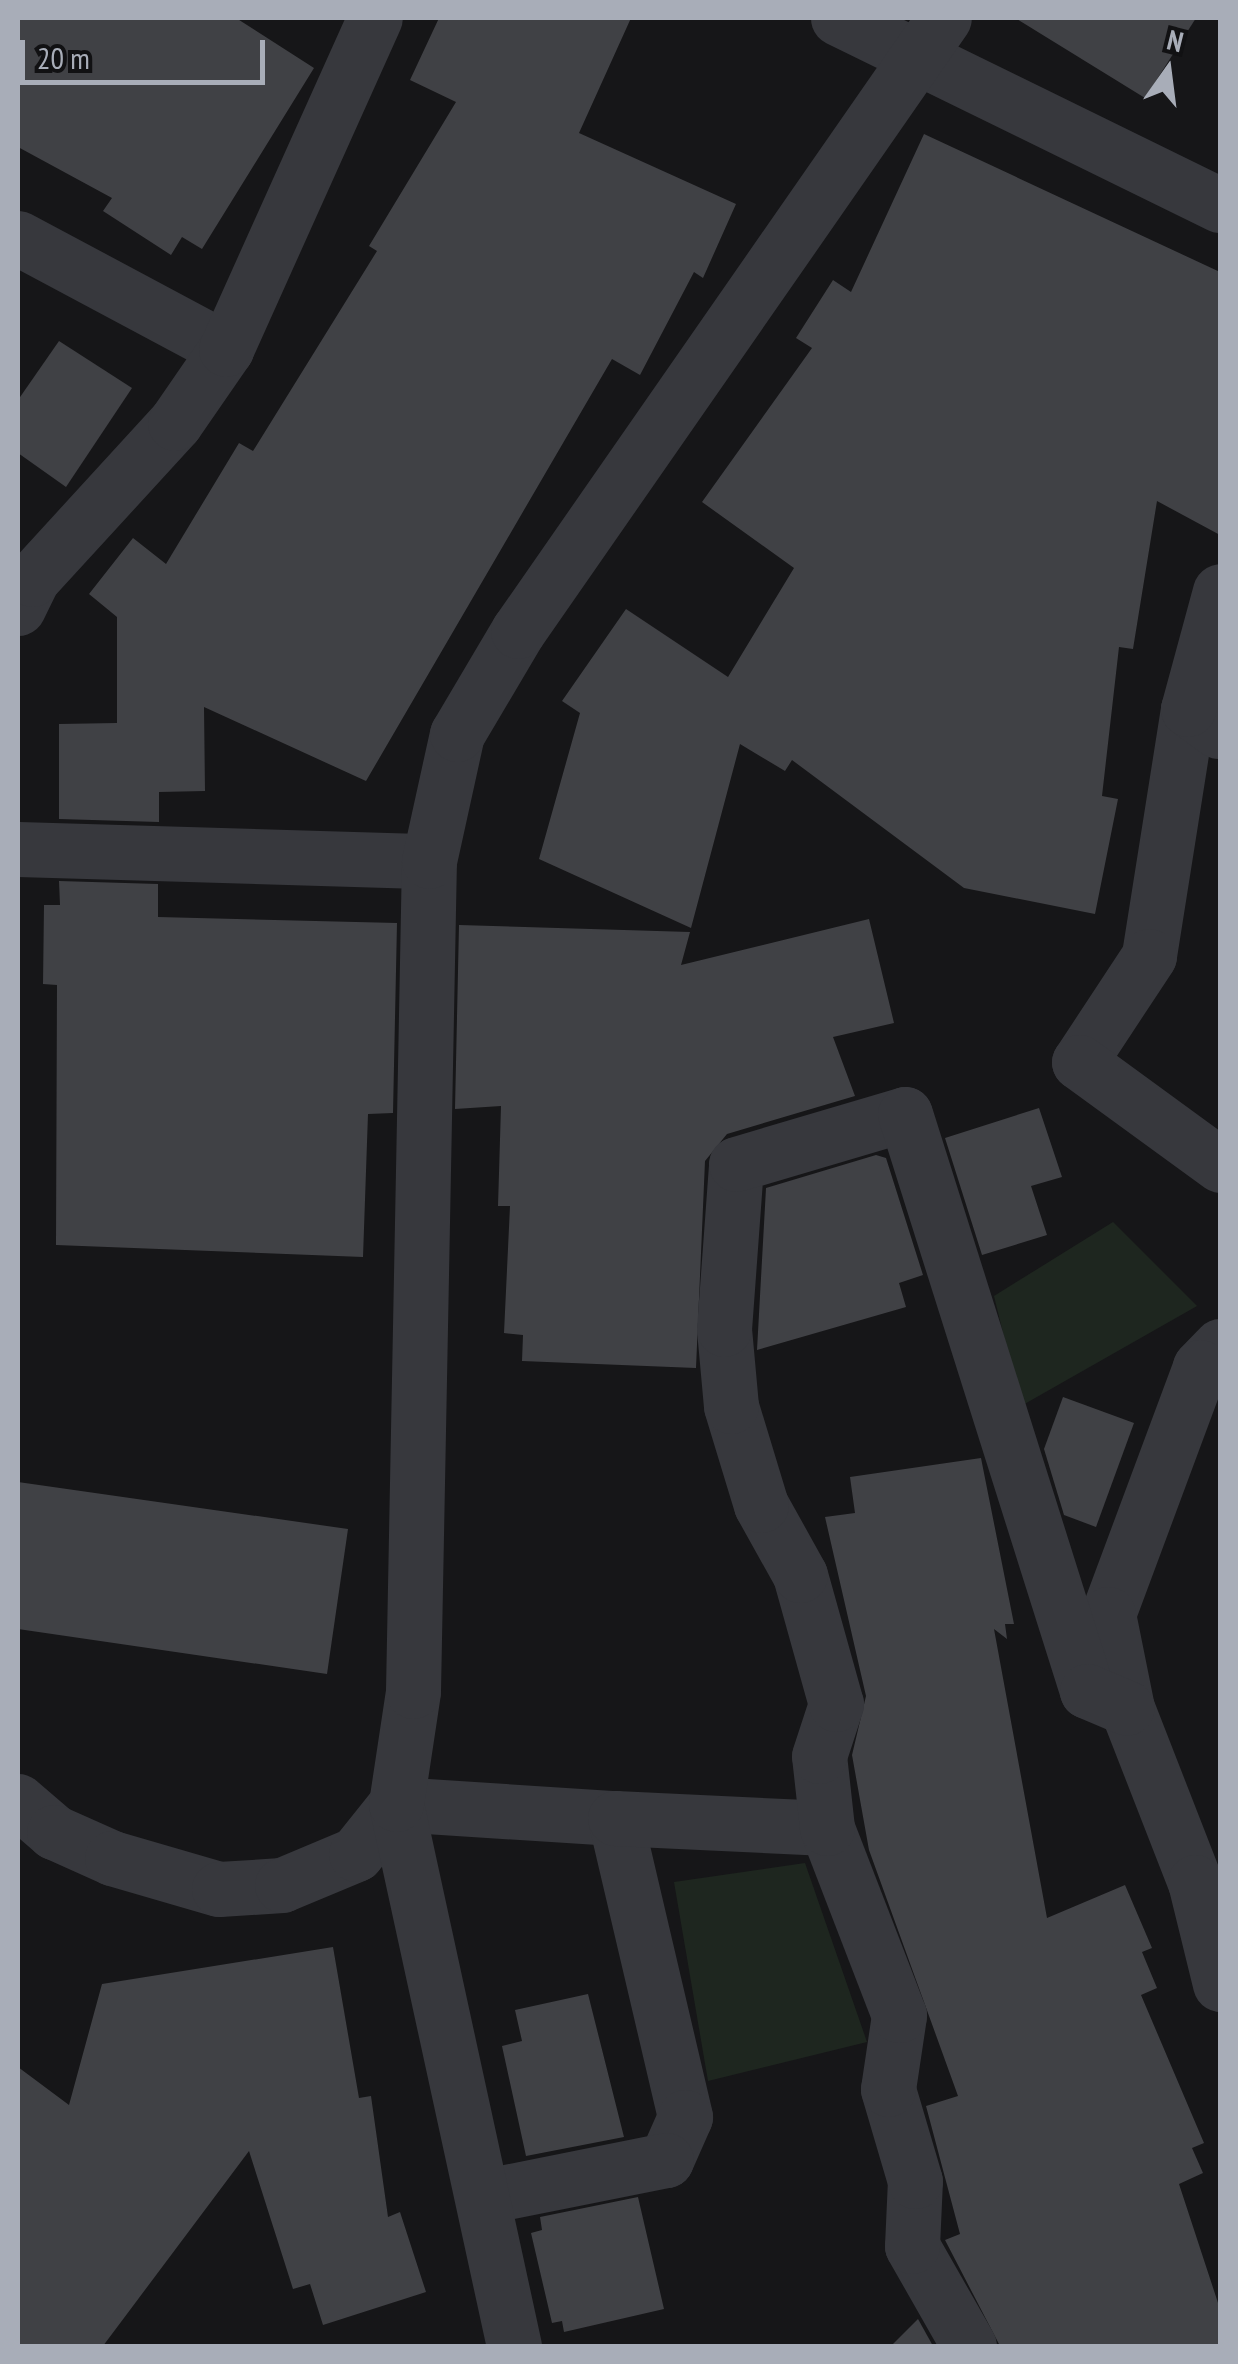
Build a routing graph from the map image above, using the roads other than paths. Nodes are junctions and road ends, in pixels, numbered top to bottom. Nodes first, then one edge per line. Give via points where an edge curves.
1 (375, 18) edge
2 (838, 18) edge
3 (932, 36) edge
4 (1220, 204) edge
5 (18, 238) edge
6 (226, 348) junction
7 (1220, 591) edge
8 (18, 608) edge
9 (1204, 721) edge
10 (18, 850) edge
11 (429, 861) junction
12 (1220, 1165) edge
13 (1220, 1346) edge
14 (1128, 1708) junction
15 (18, 1801) edge
16 (396, 1804) junction
17 (615, 1818) junction
18 (827, 1828) junction
19 (1208, 1878) edge
20 (1220, 1984) edge
21 (486, 2196) junction
22 (514, 2346) edge
23 (969, 2346) edge

1 - 6 street
2 - 3 street
3 - 4 street
3 - 11 street via 518,631 457,734
5 - 6 street
6 - 8 street via 175,422 32,578
7 - 9 street
9 - 12 street via 1149,956 1079,1062
10 - 11 street
11 - 16 street via 413,1691
13 - 14 street via 1200,1366 1108,1614
14 - 18 street via 1087,1691 905,1114 736,1164 724,1329 731,1406 761,1505 800,1574 836,1704 820,1756
14 - 19 street
15 - 16 street via 97,1852 220,1889 282,1885 356,1854
16 - 17 street
16 - 21 street
17 - 18 street
17 - 21 street via 685,2117 666,2160
18 - 23 street via 899,2015 888,2089 914,2181 912,2246
19 - 20 street
21 - 22 street

